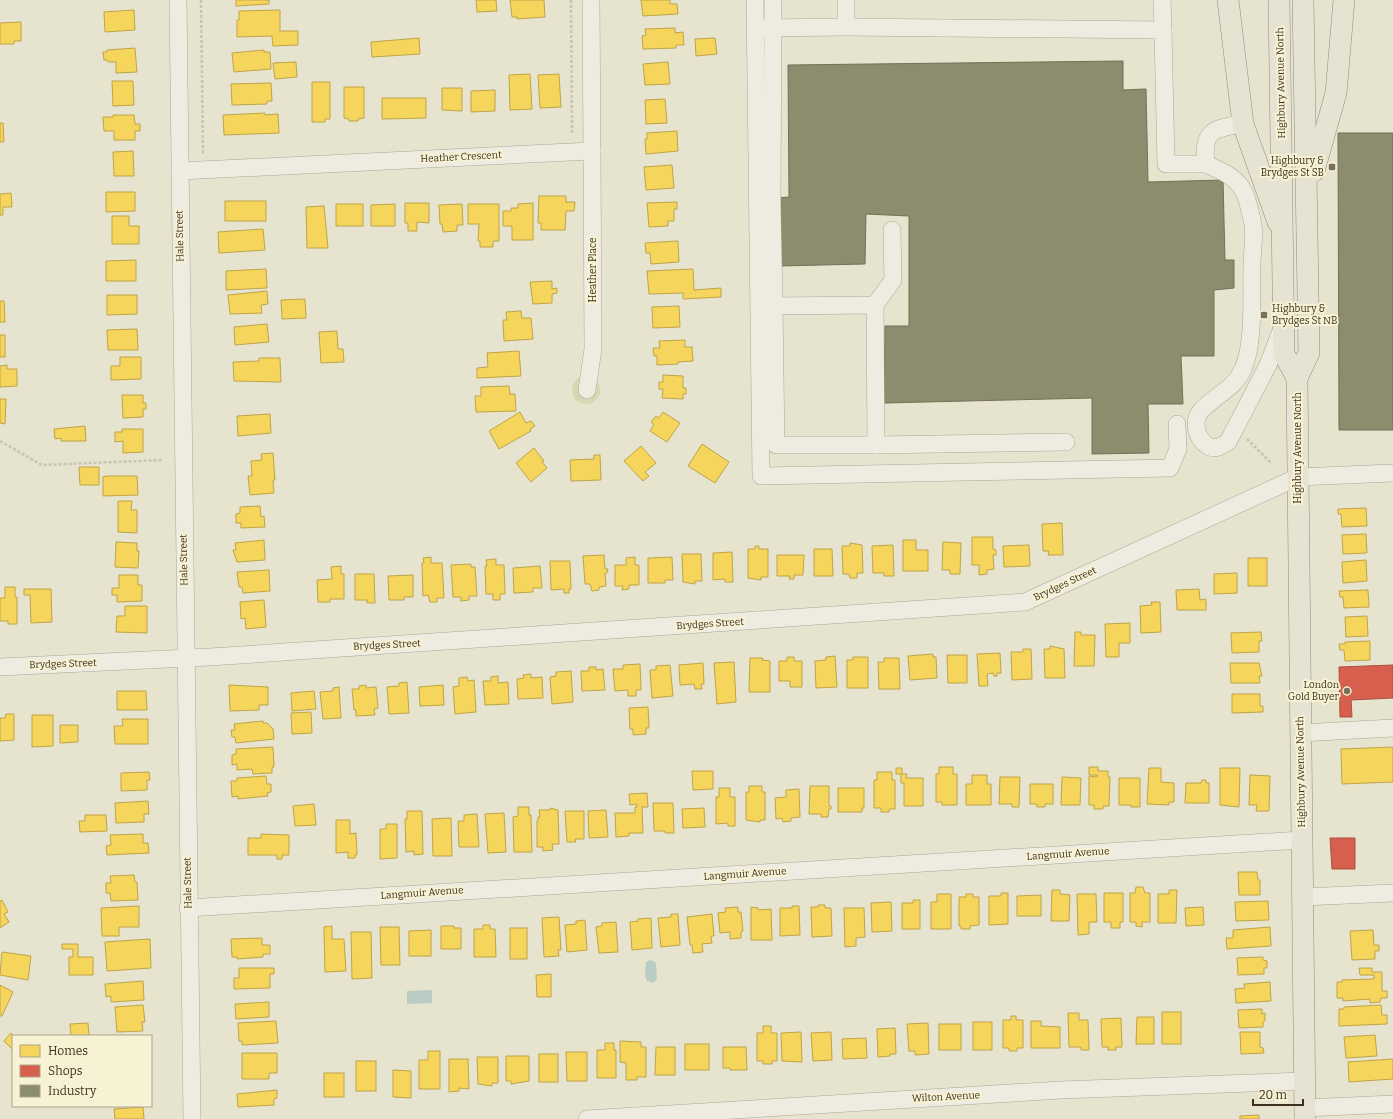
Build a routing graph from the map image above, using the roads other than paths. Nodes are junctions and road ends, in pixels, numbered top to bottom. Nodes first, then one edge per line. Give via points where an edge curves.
1 (178, 0) edge
2 (591, 0) edge
3 (755, 0) edge
4 (773, 0) edge
5 (846, 0) edge
6 (1162, 0) edge
7 (1228, 0) edge
8 (1279, 0) edge
9 (1303, 0) edge
10 (1344, 0) edge
11 (846, 27) junction
12 (755, 28) junction
13 (773, 29) junction
14 (1163, 30) junction
15 (1243, 124) junction
16 (592, 151) junction
17 (1205, 158) junction
18 (180, 172) junction
19 (1308, 193) junction
20 (892, 230) dead end
21 (1283, 237) junction
22 (875, 305) junction
23 (774, 306) junction
24 (1283, 325) junction
25 (1297, 378) junction
26 (587, 390) dead end
27 (1177, 424) dead end
28 (1066, 442) dead end
29 (876, 445) junction
30 (1210, 447) junction
31 (1178, 450) junction
32 (1393, 473) edge
33 (1298, 477) junction
34 (186, 658) junction
35 (0, 666) edge
36 (1393, 728) edge
37 (1300, 733) junction
38 (1301, 840) junction
39 (1393, 893) edge
40 (1302, 897) junction
41 (188, 908) junction
42 (1304, 1081) junction
43 (1393, 1104) edge
44 (1305, 1113) edge
45 (192, 1119) edge
46 (587, 1119) edge

1 - 18 street, Hale Street
2 - 16 street
3 - 12 street
4 - 13 street
5 - 11 street
6 - 14 street
7 - 15 main road
8 - 21 main road, Highbury Avenue North
9 - 19 main road, Highbury Avenue North
10 - 19 main road via 1336,93
11 - 13 street
11 - 14 street
12 - 13 street
12 - 31 street via 761,476 1170,468
13 - 23 street
14 - 17 street via 1166,159
15 - 17 street via 1220,127 1211,133 1206,140
15 - 21 main road
16 - 18 street, Heather Crescent
16 - 26 street, Heather Place via 593,349
17 - 30 street via 1232,177 1244,192 1253,225 1251,326 1247,358 1235,383 1200,412 1197,419 1199,439
18 - 34 street, Hale Street
19 - 25 main road, Highbury Avenue North via 1309,353
20 - 22 street via 893,280
21 - 24 main road, Highbury Avenue North
22 - 23 street
22 - 29 street
23 - 29 street via 776,445
24 - 25 main road, Highbury Avenue North via 1284,354
24 - 30 street via 1268,365 1228,442 1220,447
25 - 33 main road, Highbury Avenue North
27 - 31 street
28 - 29 street
30 - 31 street
32 - 33 street, Brydges Street
33 - 34 street, Brydges Street via 1025,602
33 - 37 main road, Highbury Avenue North
34 - 35 street, Brydges Street
34 - 41 street, Hale Street
36 - 37 street
37 - 38 main road, Highbury Avenue North
38 - 40 main road, Highbury Avenue North
38 - 41 street, Langmuir Avenue
39 - 40 street
40 - 42 main road, Highbury Avenue North
41 - 45 street, Hale Street
42 - 44 main road, Highbury Avenue North
42 - 46 street, Wilton Avenue via 1061,1090
43 - 44 street

